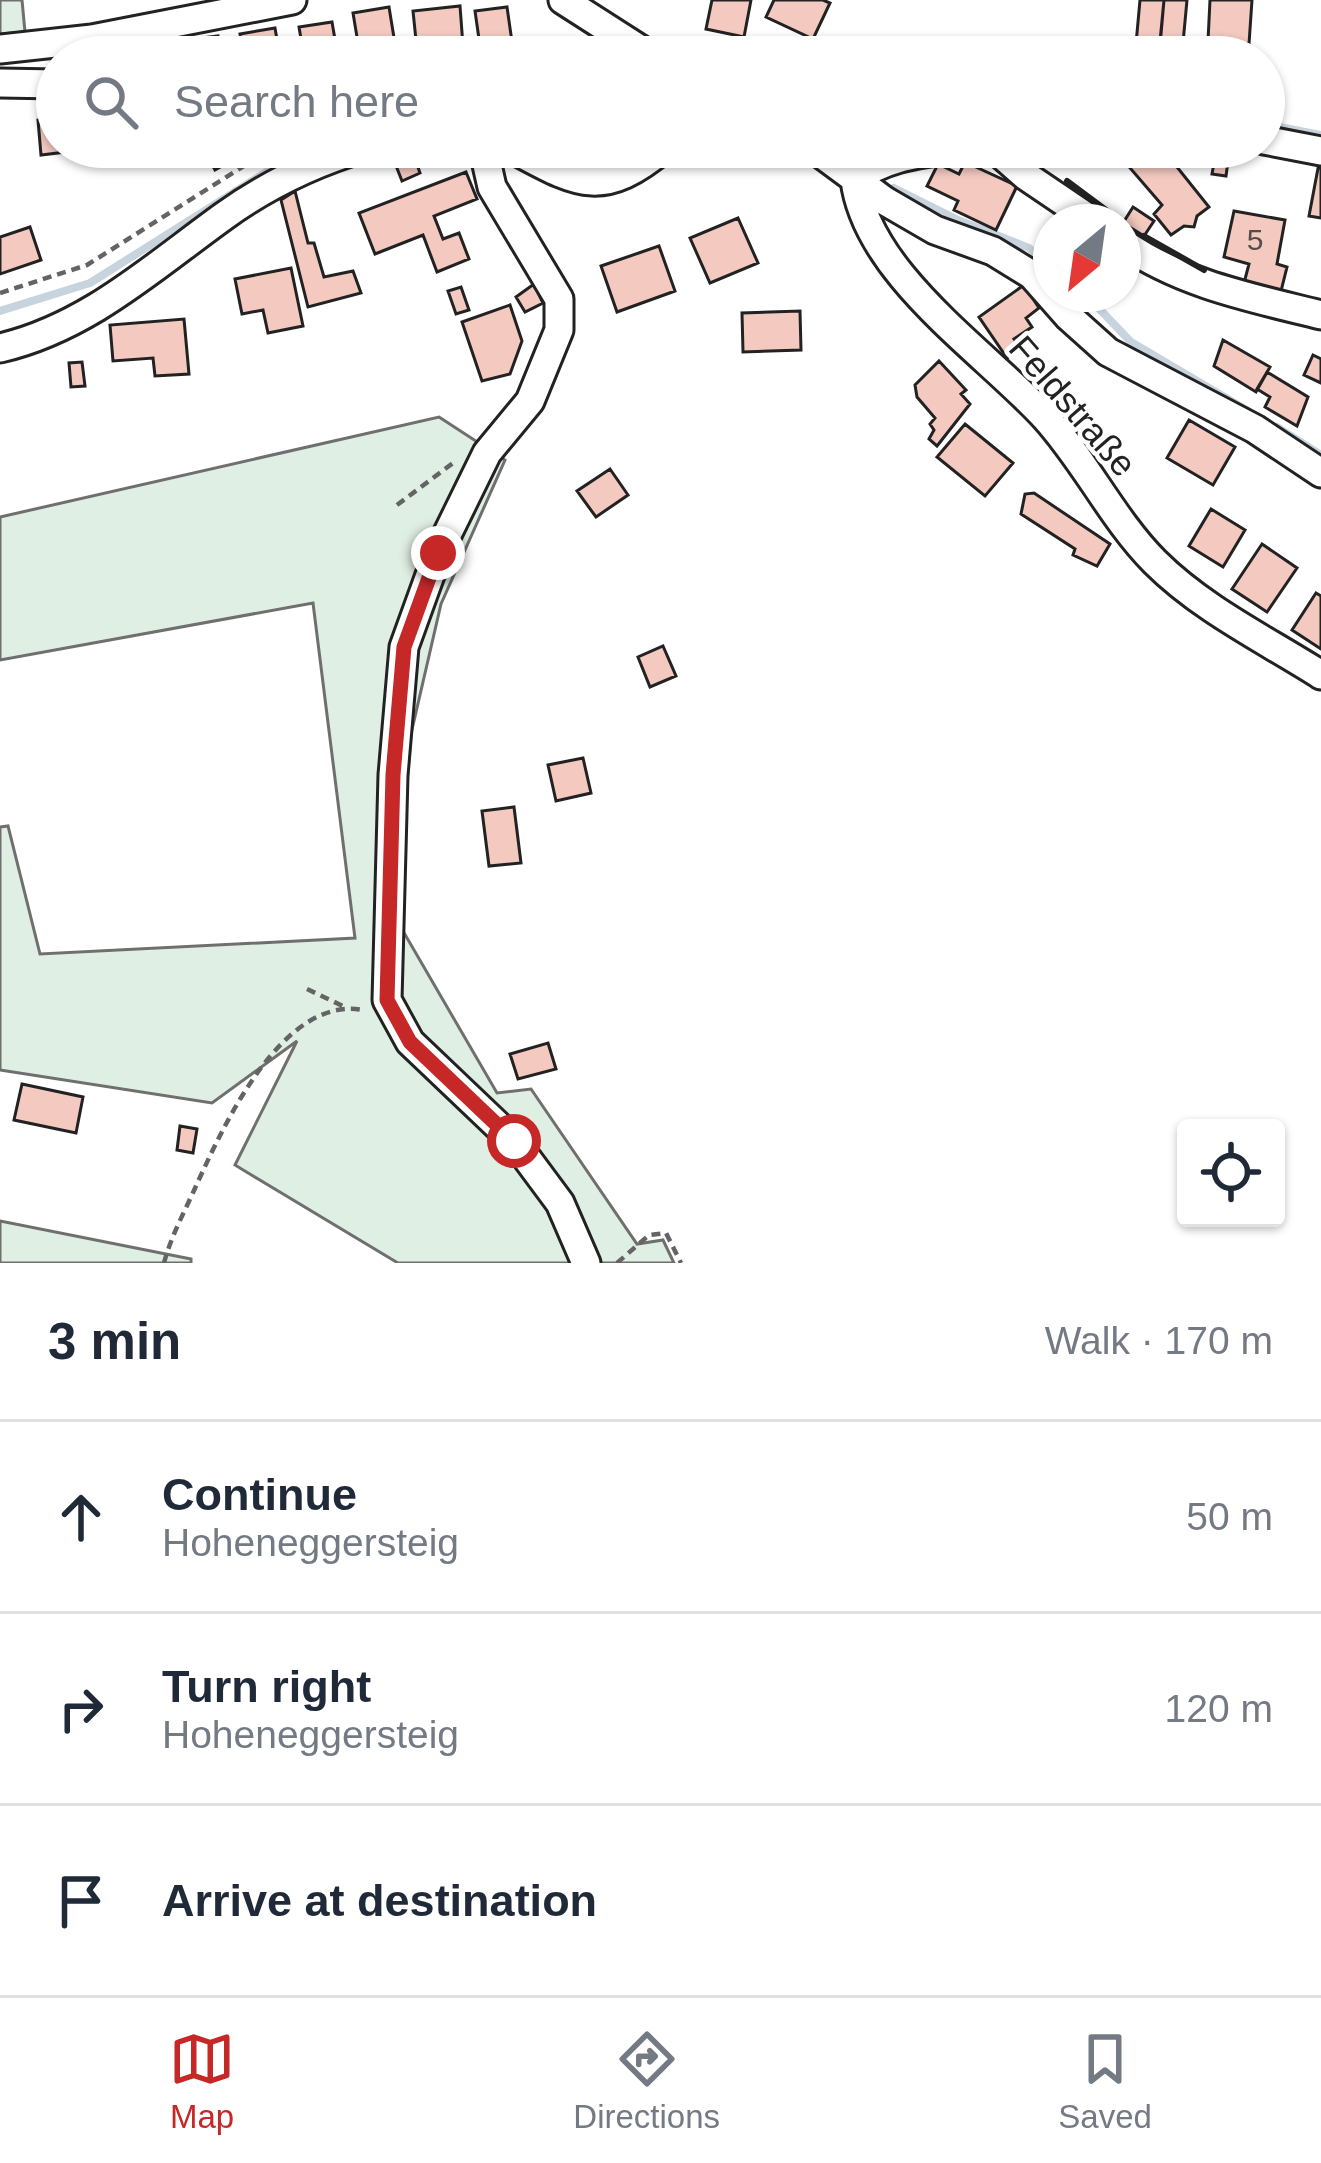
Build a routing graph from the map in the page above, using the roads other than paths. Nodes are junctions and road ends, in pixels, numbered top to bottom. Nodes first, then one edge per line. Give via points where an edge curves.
1 (292, 0) edge
2 (576, 1) edge
3 (107, 36) edge
4 (624, 36) edge
5 (36, 45) edge
6 (0, 49) edge
7 (0, 82) edge
8 (36, 83) edge
9 (1285, 144) edge
10 (1321, 151) edge
11 (294, 168) edge
12 (488, 168) edge
13 (549, 168) edge
14 (636, 168) edge
15 (839, 168) edge
16 (874, 168) edge
17 (1017, 168) edge
18 (855, 180) junction
19 (1067, 204) edge
20 (1141, 253) edge
21 (1321, 315) edge
22 (0, 348) edge
23 (1321, 473) edge
24 (1321, 675) edge
25 (586, 1263) edge

1 - 3 street
2 - 4 street
5 - 6 street
7 - 8 street
9 - 10 street
11 - 22 street via 79,317
12 - 25 street via 560,298 559,330 530,401 487,453 438,553 404,647 387,1000 410,1042 514,1141 560,1203
13 - 14 street via 576,182 607,182
15 - 18 street
16 - 18 street
17 - 19 street
18 - 23 street via 935,230 1032,275 1108,352
18 - 24 street, Feldstraße via 869,229 912,287 1047,419 1153,560 1193,595
20 - 21 street via 1227,292

